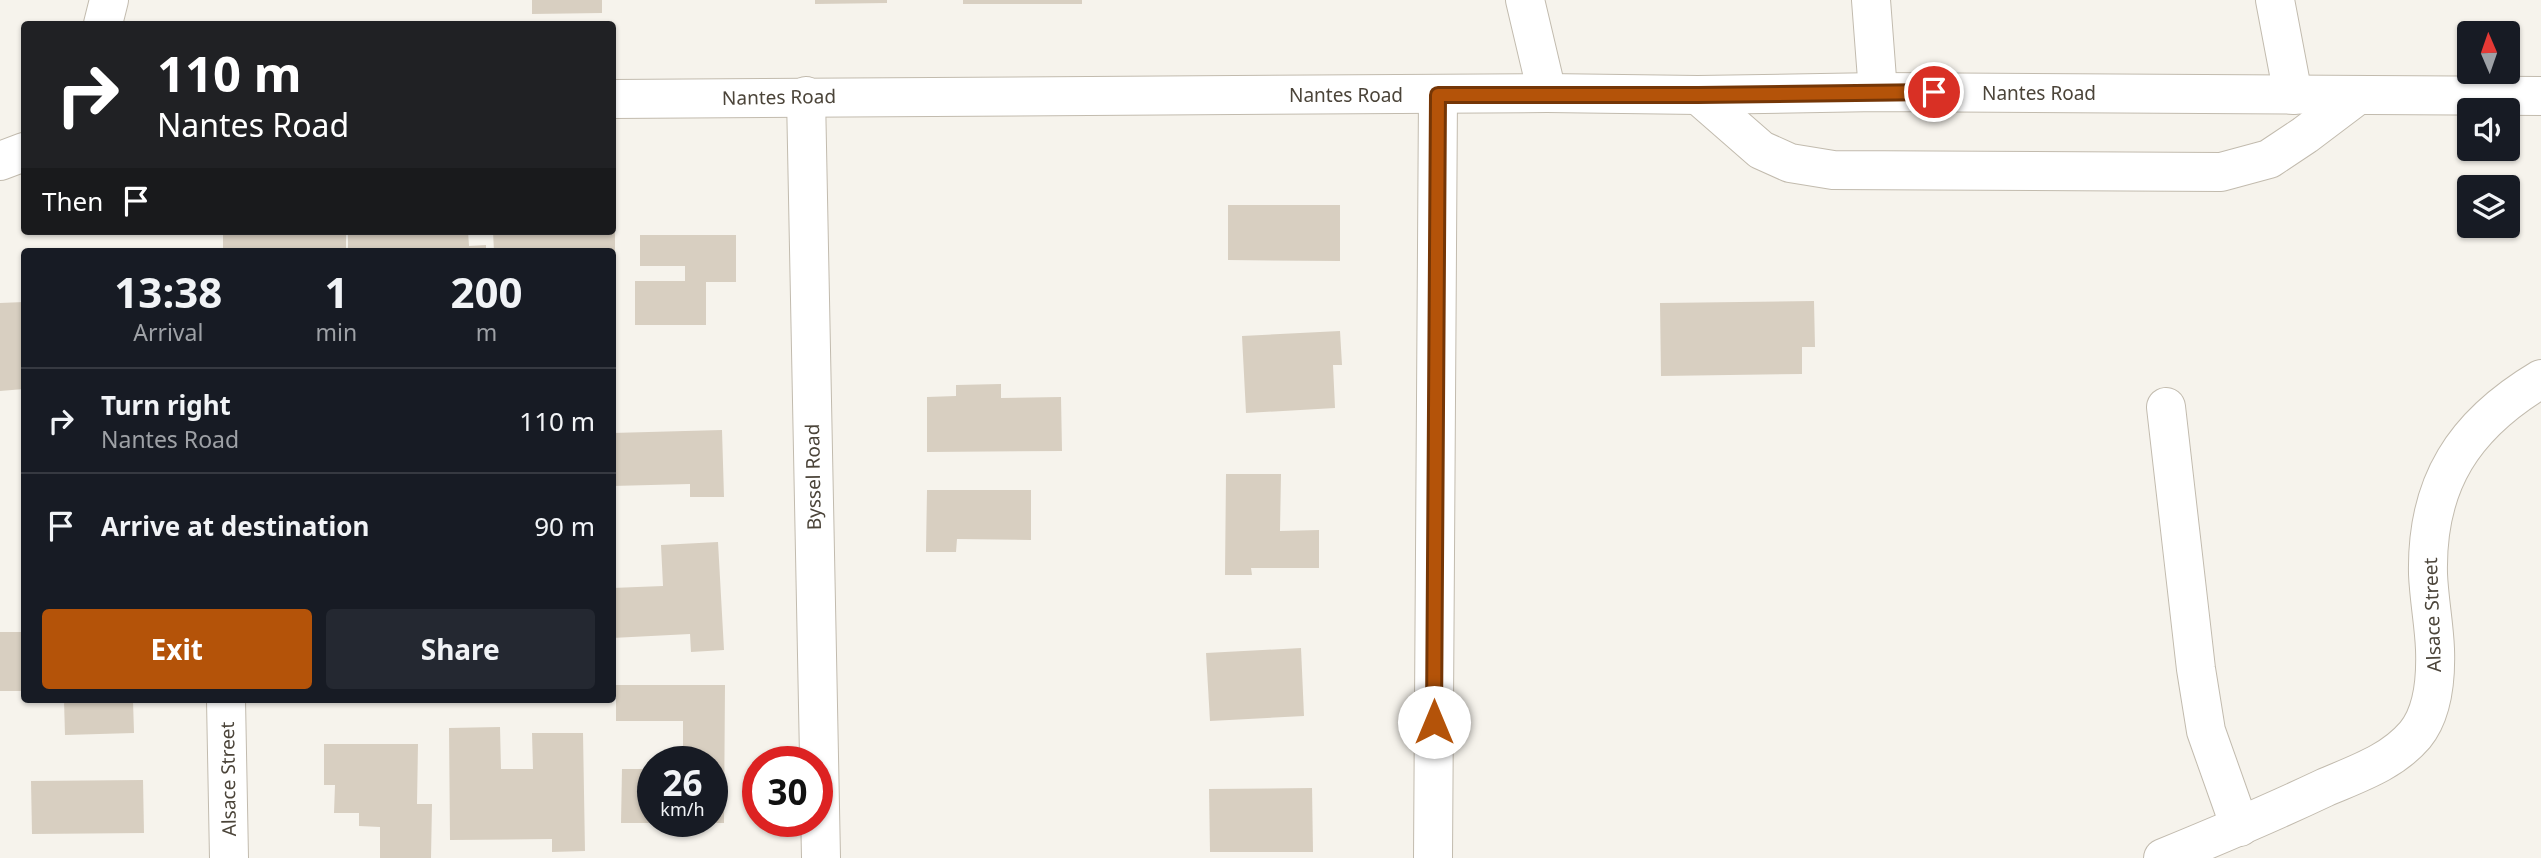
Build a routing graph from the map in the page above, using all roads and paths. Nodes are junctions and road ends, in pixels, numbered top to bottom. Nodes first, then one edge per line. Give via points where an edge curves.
1 (109, 0) edge
2 (1525, 0) edge
3 (1871, 0) edge
4 (2275, 0) edge
5 (104, 21) edge
6 (1878, 92) junction
7 (1547, 93) junction
8 (1438, 95) junction
9 (1698, 95) junction
10 (2293, 95) junction
11 (2358, 95) junction
12 (806, 96) junction
13 (2541, 96) edge
14 (616, 99) edge
15 (21, 153) edge
16 (0, 161) edge
17 (2541, 379) edge
18 (2166, 407) dead end
19 (226, 703) edge
20 (2240, 827) junction
21 (229, 858) edge
22 (821, 858) edge
23 (1433, 858) edge
24 (2163, 858) edge

1 - 5 street
2 - 7 street
3 - 6 street
4 - 10 street
6 - 9 street, Nantes Road
6 - 10 street, Nantes Road
7 - 8 street, Nantes Road
7 - 9 street, Nantes Road
8 - 12 street, Nantes Road
8 - 23 street
9 - 11 street via 1761,150 1790,163 1833,170 2221,172 2269,159
10 - 11 street, Nantes Road
11 - 13 street, Nantes Road
12 - 14 street, Nantes Road
12 - 22 street, Byssel Road
15 - 16 street
17 - 20 street, Alsace Street via 2487,417 2442,482 2431,522 2428,574 2436,671 2430,706 2416,733 2393,756
18 - 20 street via 2206,731
19 - 21 street, Alsace Street
20 - 24 street, Alsace Street

